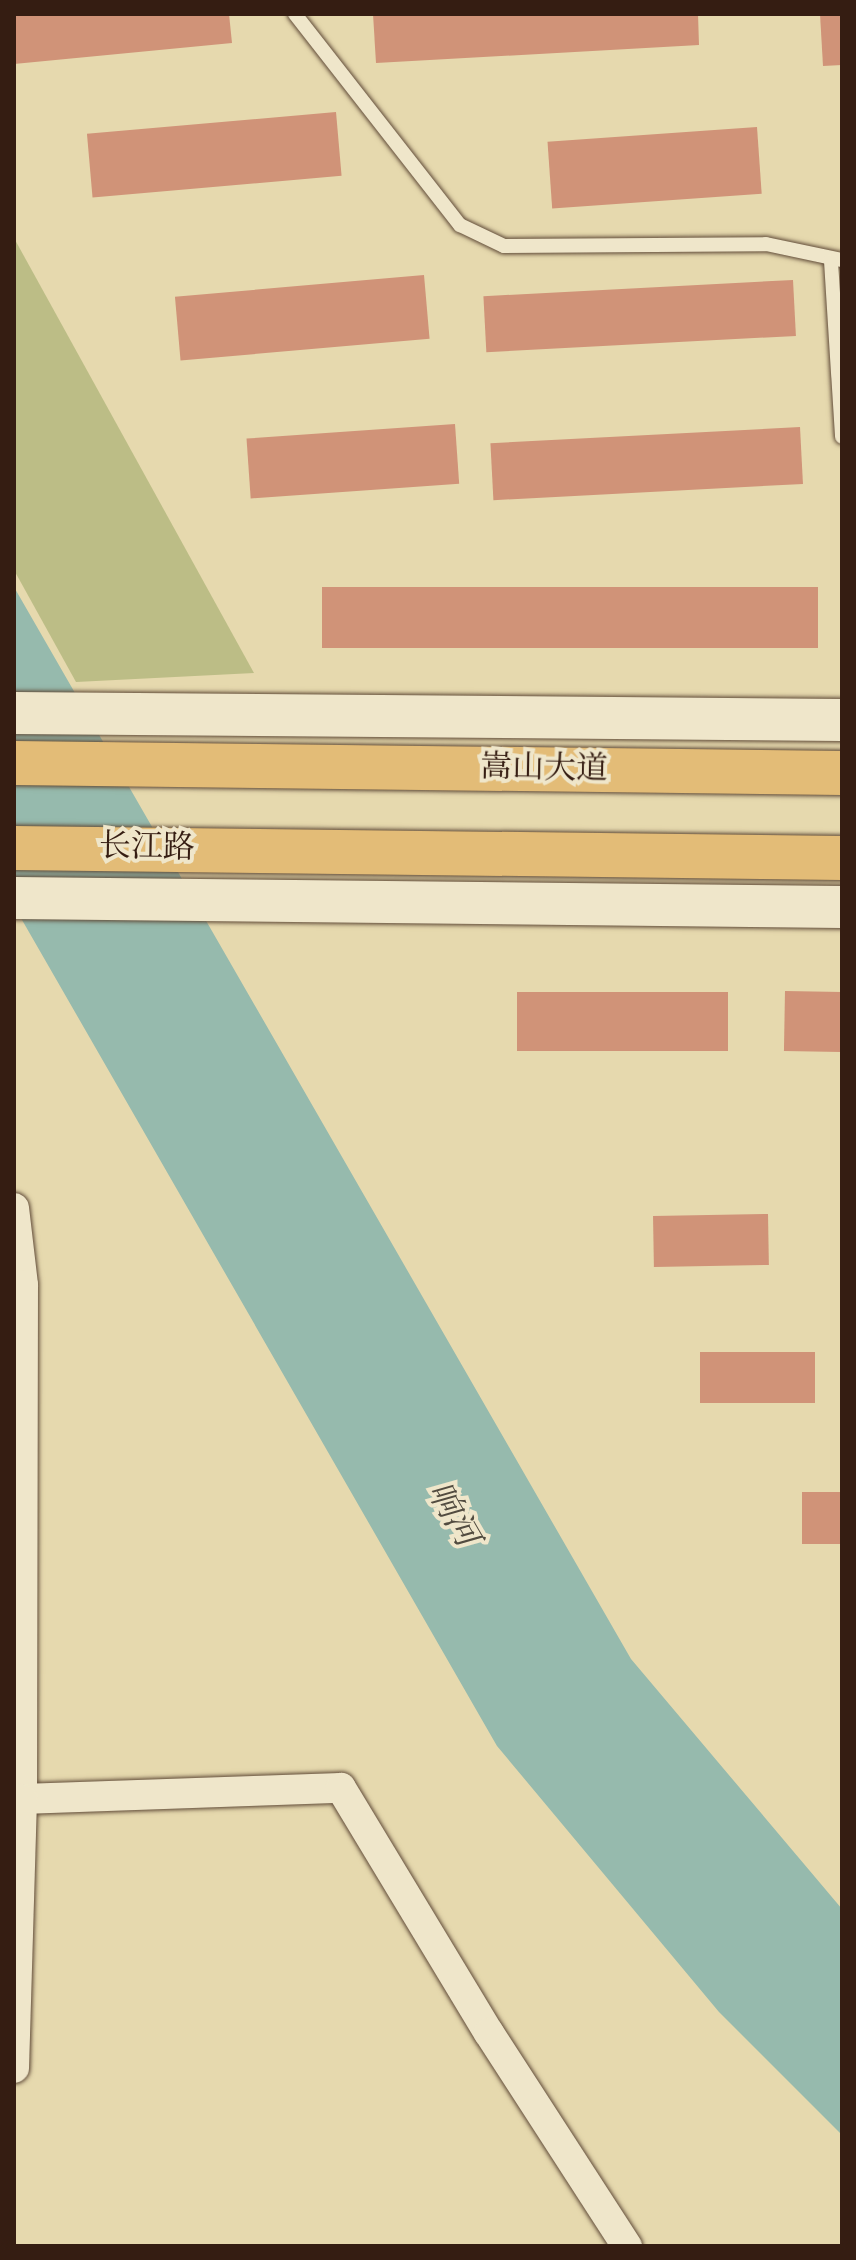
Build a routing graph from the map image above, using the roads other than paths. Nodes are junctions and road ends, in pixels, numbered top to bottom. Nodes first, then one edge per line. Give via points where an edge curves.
1 (295, 14) edge
2 (837, 260) edge
3 (842, 437) edge
4 (14, 713) edge
5 (842, 720) edge
6 (14, 763) edge
7 (842, 773) edge
8 (14, 848) edge
9 (842, 858) edge
10 (14, 898) edge
11 (842, 907) edge
12 (14, 1208) edge
13 (18, 1798) edge
14 (14, 2068) edge
15 (627, 2246) edge

1 - 2 lane via 460,225 504,246 766,244
2 - 3 lane
4 - 5 main road
6 - 7 main road, 嵩山大道
8 - 9 main road, 长江路
10 - 11 main road
12 - 13 street via 23,1285
13 - 14 street
13 - 15 street via 341,1788 489,2033

